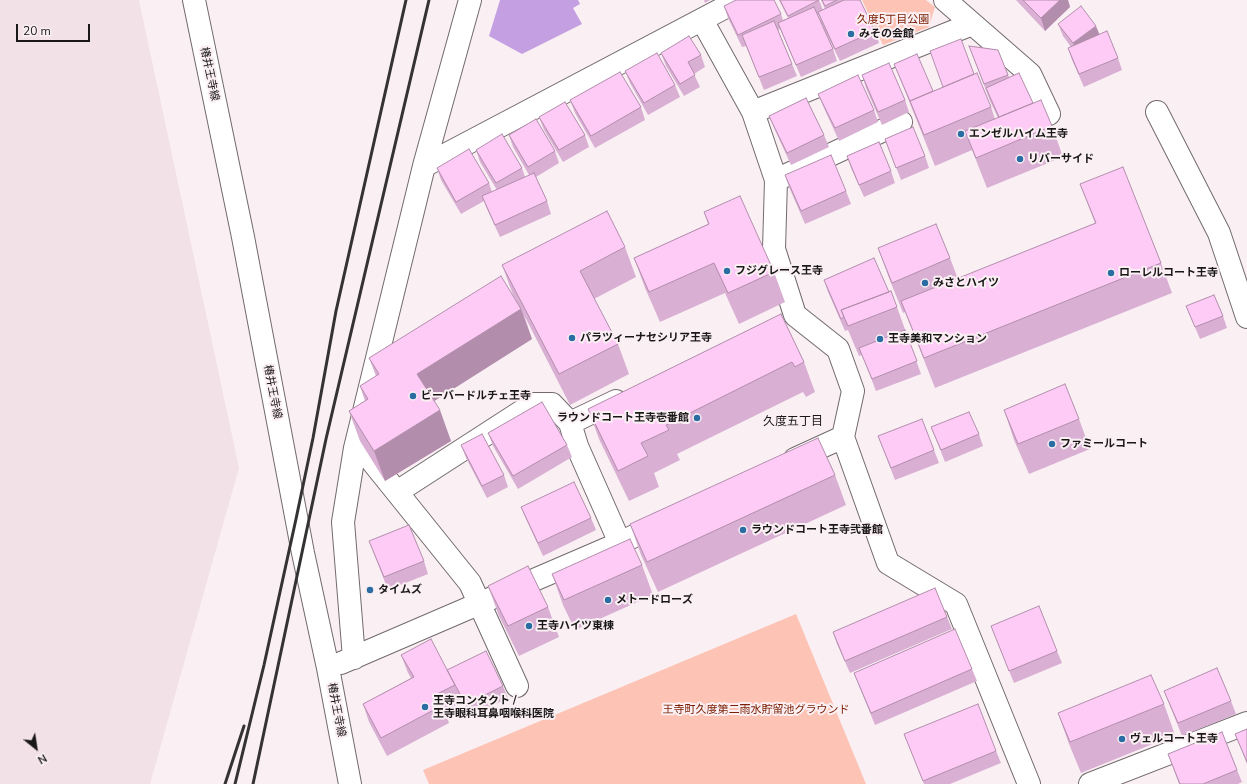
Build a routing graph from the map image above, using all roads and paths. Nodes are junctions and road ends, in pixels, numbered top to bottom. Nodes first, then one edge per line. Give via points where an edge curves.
1 (194, 0) edge
2 (470, 0) edge
3 (739, 0) edge
4 (945, 0) edge
5 (702, 20) junction
6 (972, 24) junction
7 (753, 112) junction
8 (1157, 112) dead end
9 (1049, 114) edge
10 (900, 122) dead end
11 (424, 166) junction
12 (776, 180) junction
13 (795, 315) junction
14 (1247, 317) edge
15 (774, 325) edge
16 (634, 393) edge
17 (570, 423) junction
18 (843, 436) junction
19 (355, 448) junction
20 (778, 467) edge
21 (397, 492) junction
22 (678, 516) edge
23 (620, 543) junction
24 (480, 602) junction
25 (354, 658) junction
26 (328, 668) junction
27 (517, 686) dead end
28 (1247, 723) edge
29 (350, 784) edge
30 (1029, 784) edge
31 (1090, 784) edge

1 - 26 street, 椿井王寺線
2 - 11 street
3 - 5 street
4 - 6 street
5 - 7 street
5 - 11 street
6 - 7 street
6 - 9 street via 1030,74
7 - 12 street
8 - 14 street via 1219,233
10 - 12 street
11 - 19 street
12 - 13 street via 774,249
13 - 15 street
13 - 18 street via 838,349 853,391
16 - 17 street
17 - 21 street via 552,404 533,404
17 - 23 street
18 - 20 street
18 - 30 street via 888,563 956,604
19 - 21 street via 368,455
19 - 25 street via 343,522
21 - 24 street via 470,583
22 - 23 street
23 - 24 street
24 - 25 street
24 - 27 street
25 - 26 street
26 - 29 street, 椿井王寺線
28 - 31 street

